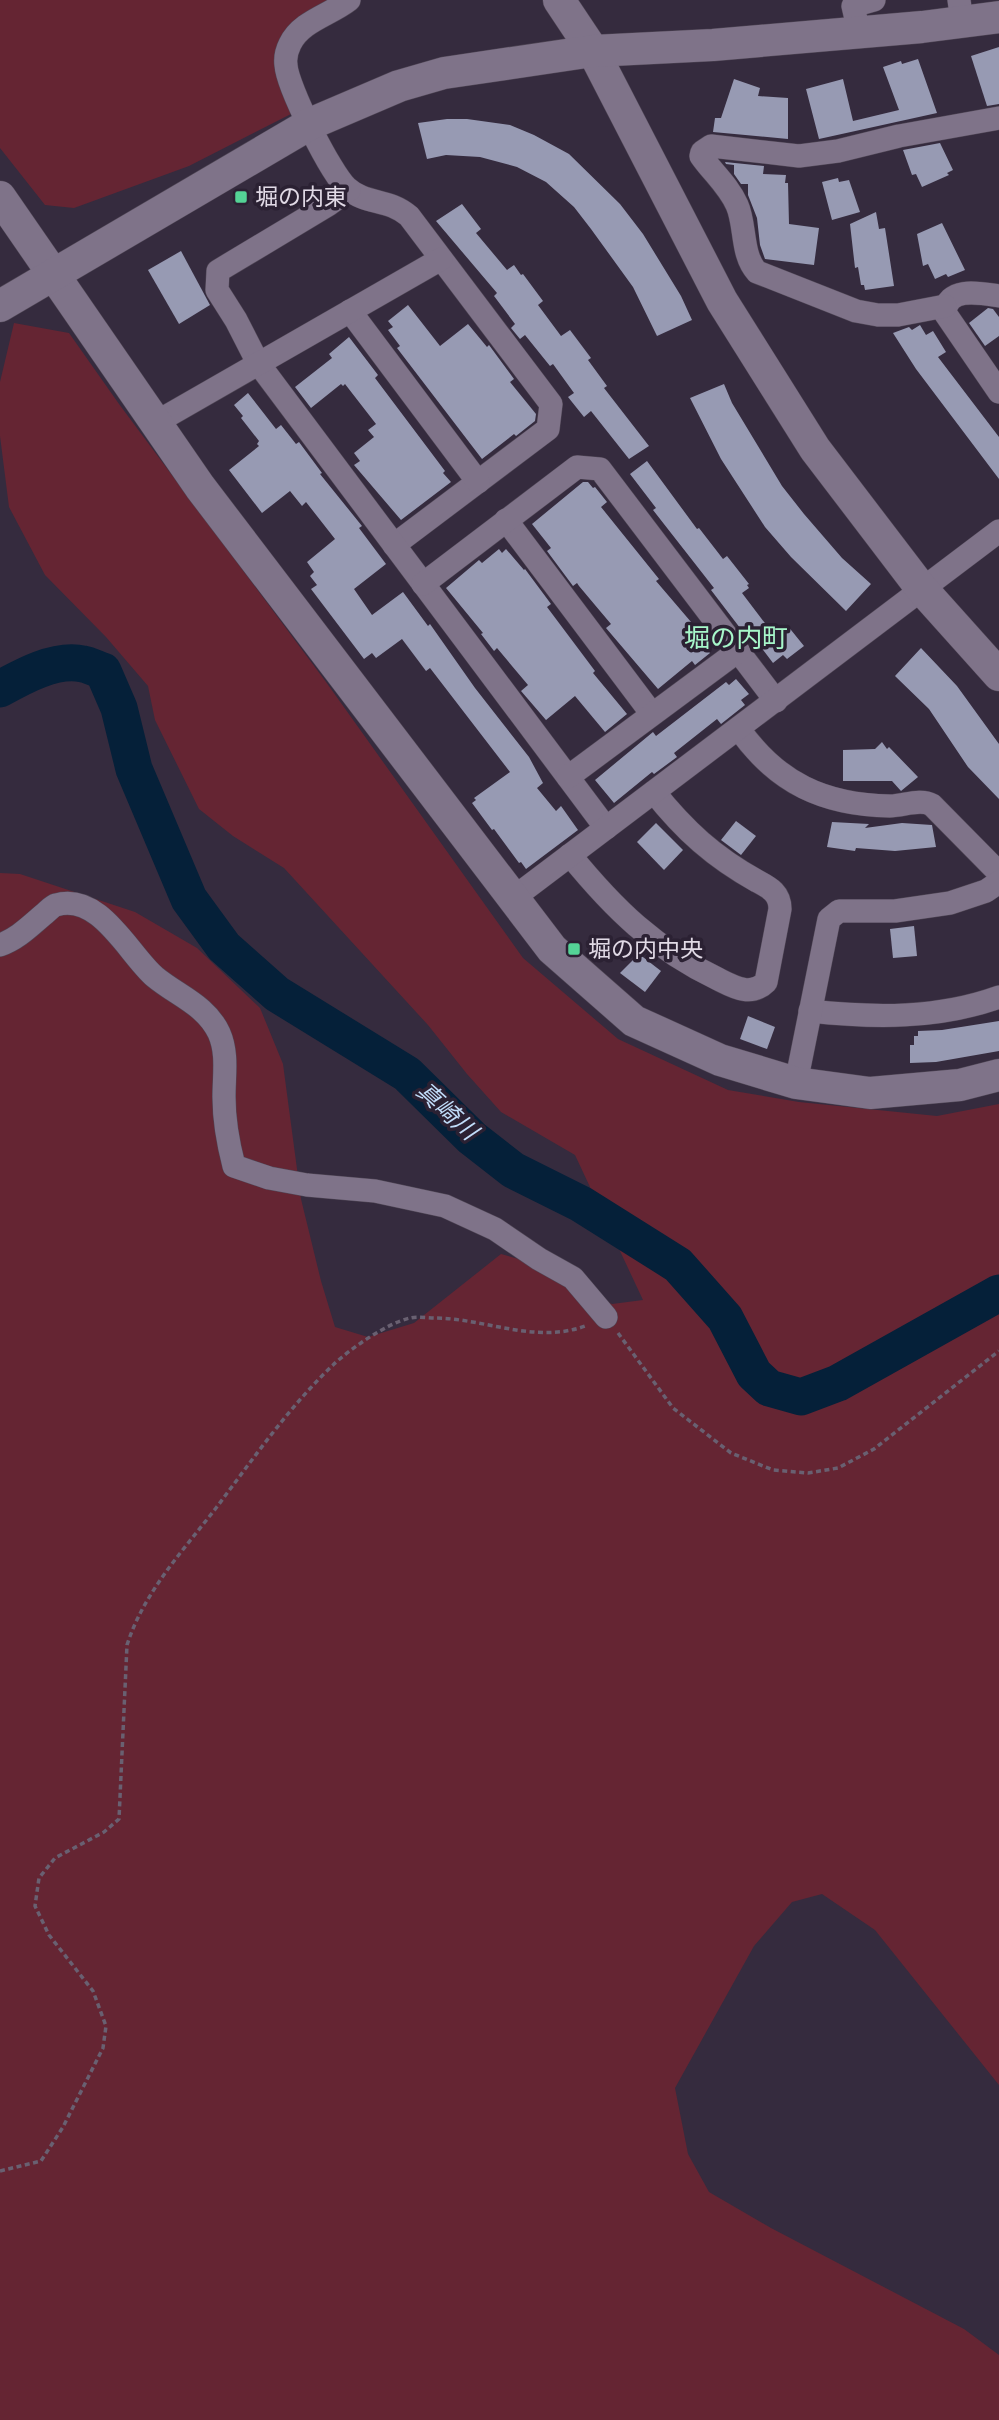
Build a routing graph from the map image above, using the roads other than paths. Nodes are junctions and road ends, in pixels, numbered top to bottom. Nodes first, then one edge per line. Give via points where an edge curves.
1 (349, 0) edge
2 (559, 0) edge
3 (859, 10) edge
4 (961, 11) edge
5 (999, 17) edge
6 (593, 51) junction
7 (999, 118) edge
8 (310, 124) junction
9 (349, 190) junction
10 (0, 197) edge
11 (441, 259) junction
12 (54, 273) junction
13 (999, 296) edge
14 (0, 306) edge
15 (945, 306) junction
16 (350, 311) junction
17 (258, 363) junction
18 (999, 392) edge
19 (155, 423) junction
20 (478, 482) junction
21 (506, 520) junction
22 (999, 531) edge
23 (394, 545) junction
24 (423, 584) junction
25 (921, 588) junction
26 (738, 651) junction
27 (999, 675) edge
28 (776, 701) junction
29 (652, 714) junction
30 (739, 729) junction
31 (568, 777) junction
32 (654, 792) junction
33 (606, 828) junction
34 (570, 855) junction
35 (999, 873) edge
36 (999, 882) edge
37 (512, 899) junction
38 (0, 945) edge
39 (999, 997) edge
40 (810, 1011) junction
41 (999, 1075) edge
42 (796, 1083) junction
43 (606, 1317) road end

1 - 8 street via 302,29 286,54 287,73
2 - 6 street
3 - 4 street
3 - 6 street via 713,44
4 - 5 street
6 - 8 street via 444,73 399,86
6 - 25 street via 722,300 815,449
7 - 15 street via 799,156 711,146 702,152 736,203 749,259 757,272 833,303 878,315
8 - 9 street via 334,173
8 - 12 street
9 - 11 street via 401,209
9 - 17 street via 218,271 217,290
10 - 12 street
11 - 16 street
11 - 20 street via 551,404 548,429
12 - 14 street
12 - 19 street
13 - 15 street via 976,292 953,296
15 - 18 street via 947,319
16 - 17 street
16 - 20 street
17 - 19 street
17 - 23 street
19 - 37 street
20 - 23 street
21 - 24 street
21 - 26 street via 577,467 600,469
21 - 29 street
22 - 25 street
23 - 24 street
24 - 31 street
25 - 27 street
25 - 28 street
26 - 28 street
26 - 29 street
28 - 30 street
29 - 31 street
30 - 32 street
30 - 35 street via 776,771 814,792 851,804 932,805
31 - 33 street
32 - 33 street
32 - 34 street via 709,851 778,897 780,909 766,982 761,987 748,991 728,984 660,947 604,897
33 - 34 street
34 - 37 street
36 - 40 street via 967,899 923,909 833,914
37 - 42 street via 552,949 634,1021 720,1060
38 - 43 street via 13,941 55,905 76,905 90,911 116,929 154,976 206,1013 219,1034 225,1055 227,1140 234,1166 269,1178 375,1191 445,1206 495,1229 573,1278
39 - 40 street via 923,1014
40 - 42 street
41 - 42 street via 960,1085 870,1093

